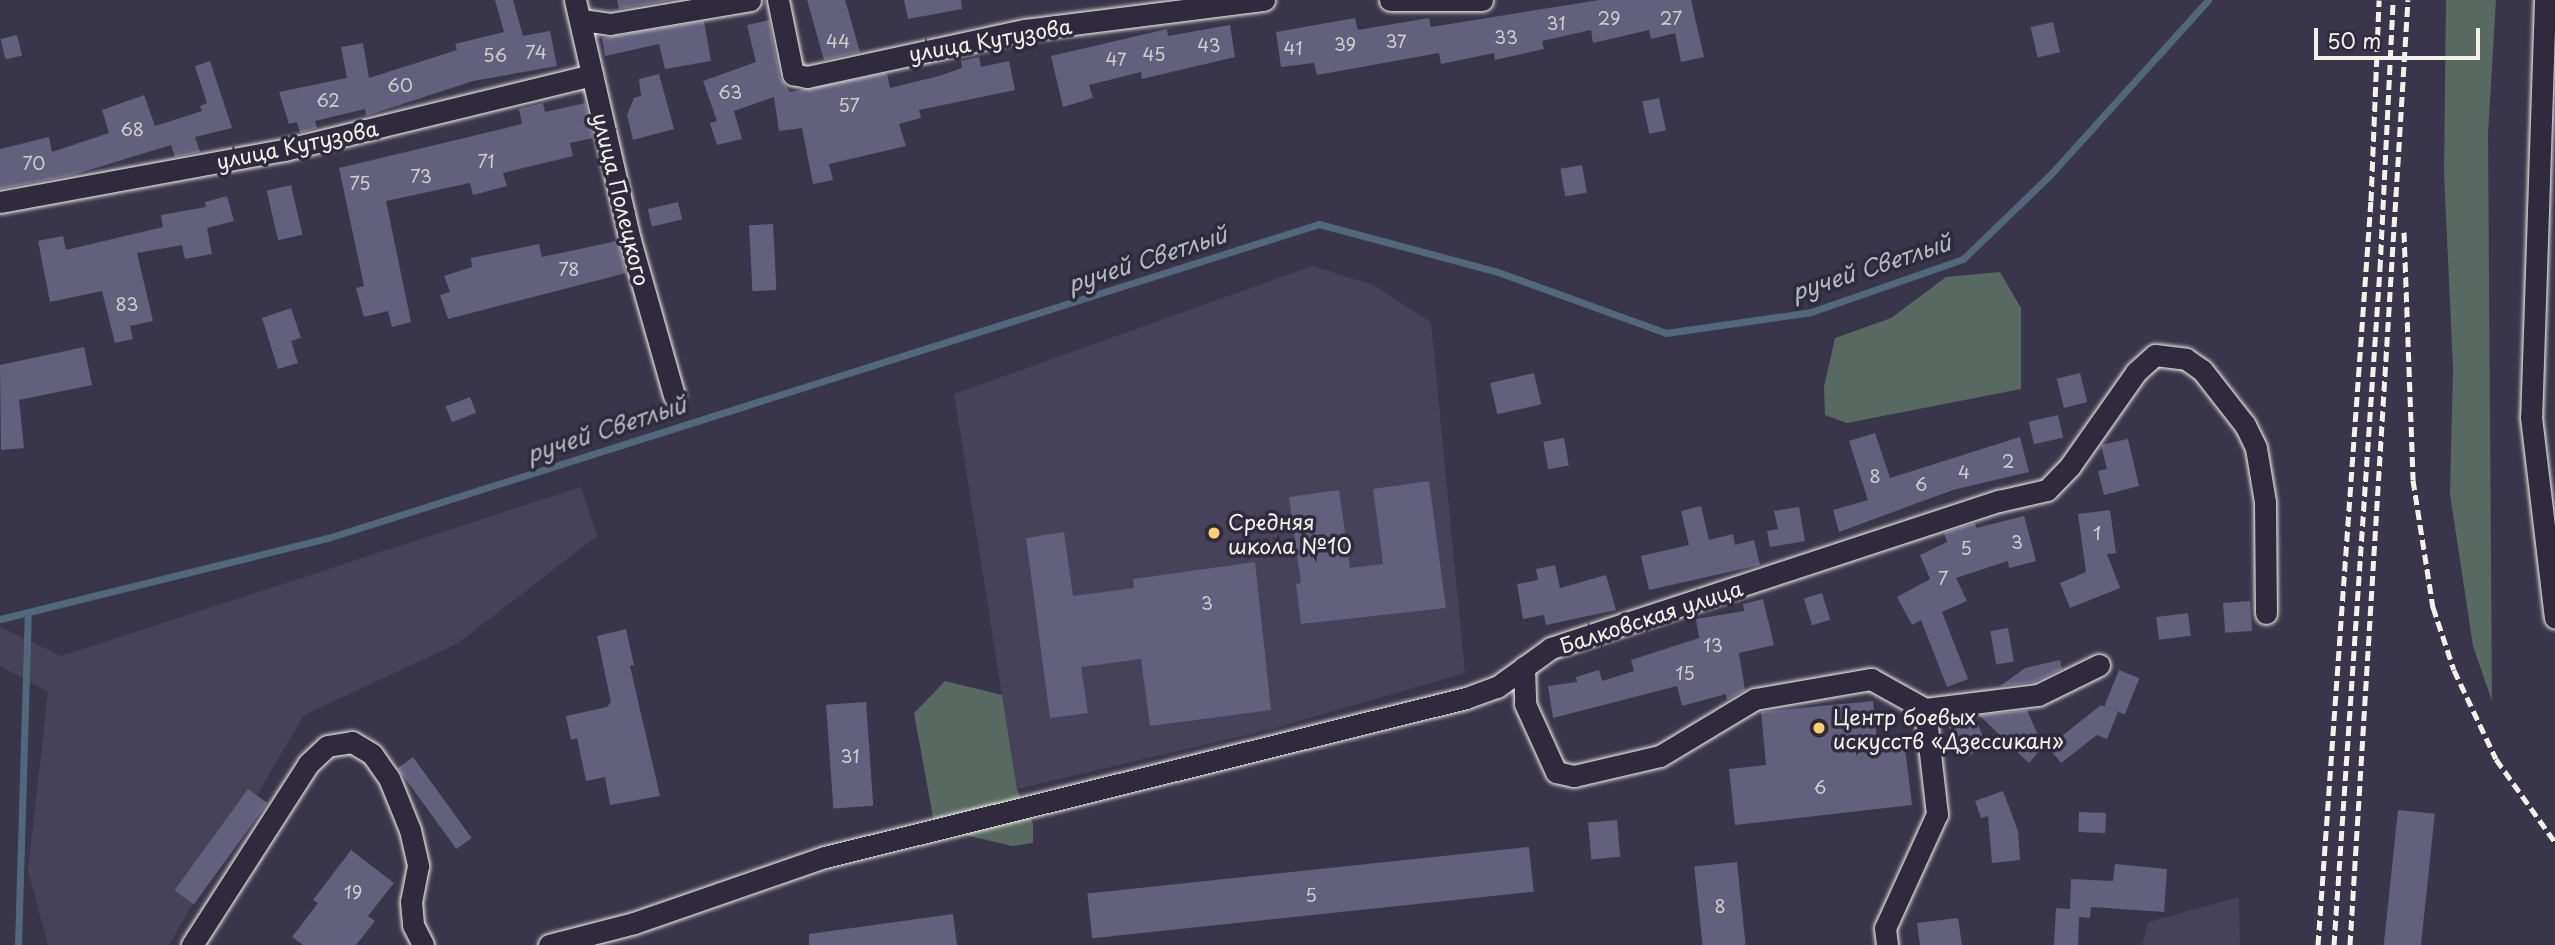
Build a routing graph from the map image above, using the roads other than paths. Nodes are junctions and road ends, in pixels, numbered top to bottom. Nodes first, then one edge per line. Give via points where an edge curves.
1 (750, 0) edge
2 (778, 0) edge
3 (1264, 0) edge
4 (1390, 0) edge
5 (1482, 0) edge
6 (2545, 0) edge
7 (579, 10) edge
8 (592, 75) junction
9 (0, 202) edge
10 (674, 396) dead end
11 (2546, 500) edge
12 (2266, 613) dead end
13 (2555, 618) edge
14 (2099, 665) dead end
15 (1524, 667) junction
16 (1925, 709) junction
17 (192, 945) edge
18 (423, 945) edge
19 (549, 945) edge
20 (1887, 945) edge

1 - 7 street via 610,24
2 - 3 street, улица Кутузова via 793,74 807,77 1025,30
4 - 5 street
6 - 11 street via 2531,417
7 - 8 street, улица Полецкого
8 - 9 street, улица Кутузова via 284,150
8 - 10 street, улица Полецкого via 630,240
11 - 13 street
12 - 15 street, Балковская улица via 2265,502 2256,448 2245,425 2202,370 2186,359 2155,355 2136,372 2070,466 2047,490 1999,501 1551,648
14 - 16 street via 2038,695
15 - 16 street via 1525,704 1549,758 1556,772 1574,776 1660,756 1755,699 1871,679
15 - 19 street, Балковская улица via 1497,687 1466,698 825,857 634,923
16 - 20 street via 1937,814 1885,928
17 - 18 street via 308,764 327,746 352,743 372,754 389,778 410,830 418,866 411,901 413,925

